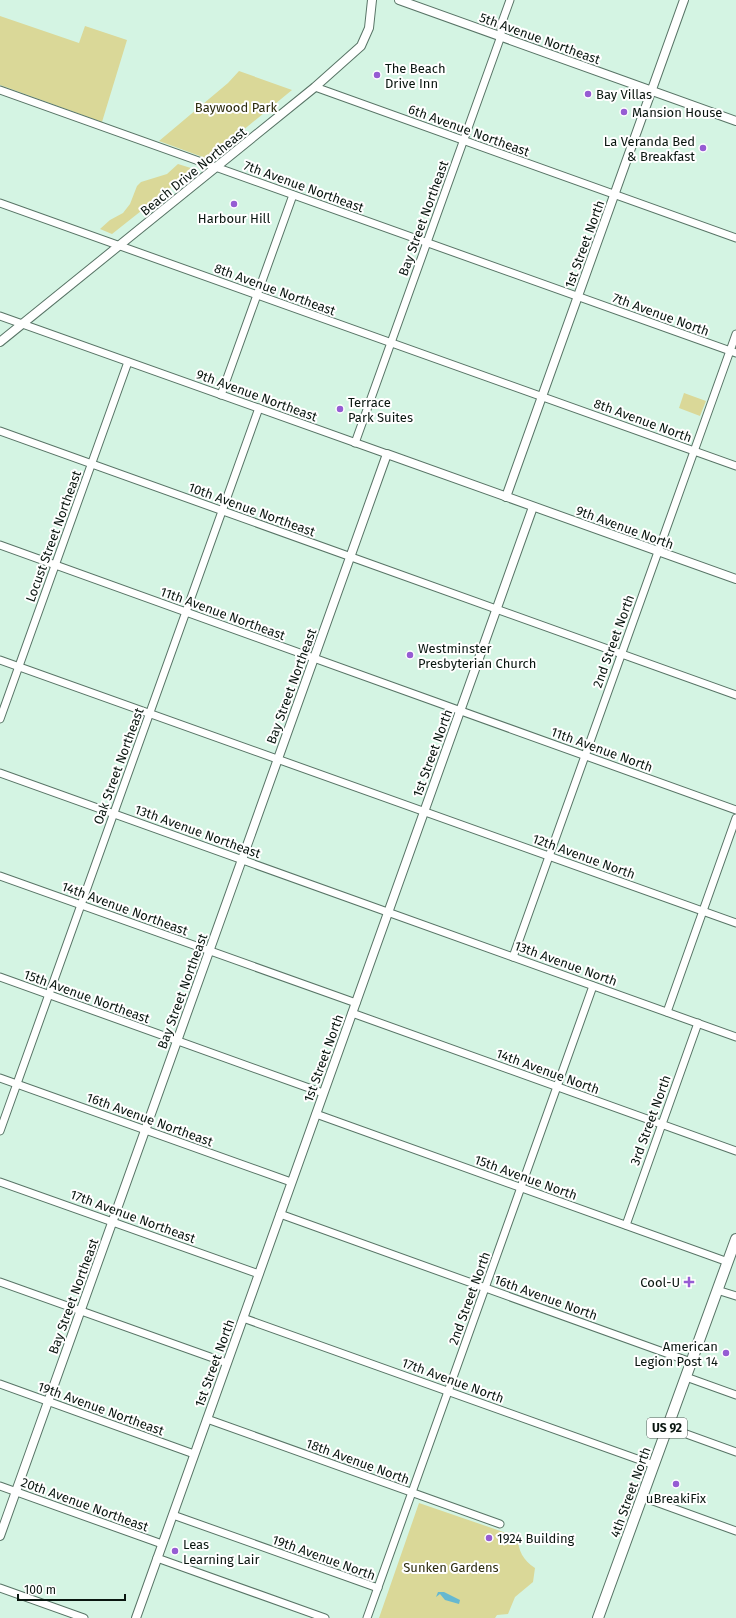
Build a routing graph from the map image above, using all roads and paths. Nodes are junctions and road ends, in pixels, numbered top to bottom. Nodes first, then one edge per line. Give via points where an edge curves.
1 (372, 0) edge
2 (399, 0) edge
3 (510, 0) edge
4 (684, 0) edge
5 (501, 36) junction
6 (315, 87) junction
7 (0, 90) edge
8 (652, 90) junction
9 (736, 121) edge
10 (464, 141) junction
11 (216, 167) junction
12 (614, 194) junction
13 (293, 195) junction
14 (0, 203) edge
15 (736, 238) edge
16 (427, 243) junction
17 (118, 246) junction
18 (257, 295) junction
19 (578, 296) junction
20 (0, 316) edge
21 (22, 324) junction
22 (736, 334) edge
23 (0, 342) edge
24 (391, 343) junction
25 (733, 352) edge
26 (128, 362) junction
27 (221, 395) junction
28 (542, 397) junction
29 (258, 408) junction
30 (0, 431) edge
31 (355, 443) junction
32 (694, 451) junction
33 (387, 454) junction
34 (91, 464) junction
35 (736, 466) edge
36 (506, 497) junction
37 (533, 507) junction
38 (222, 511) junction
39 (0, 546) edge
40 (658, 551) junction
41 (350, 557) junction
42 (55, 566) junction
43 (736, 579) edge
44 (497, 609) junction
45 (186, 613) junction
46 (622, 654) junction
47 (314, 659) junction
48 (0, 660) edge
49 (19, 667) junction
50 (736, 695) edge
51 (460, 711) junction
52 (149, 713) junction
53 (0, 719) edge
54 (585, 756) junction
55 (278, 759) junction
56 (0, 773) edge
57 (736, 810) edge
58 (424, 812) junction
59 (114, 814) junction
60 (736, 818) edge
61 (549, 856) junction
62 (242, 860) junction
63 (0, 876) edge
64 (81, 905) junction
65 (703, 911) junction
66 (388, 912) junction
67 (736, 923) edge
68 (210, 951) junction
69 (513, 957) junction
70 (0, 977) edge
71 (593, 986) junction
72 (49, 995) junction
73 (356, 1003) junction
74 (667, 1012) junction
75 (352, 1013) junction
76 (698, 1023) junction
77 (736, 1037) edge
78 (177, 1041) junction
79 (0, 1078) edge
80 (17, 1084) junction
81 (557, 1087) junction
82 (323, 1093) junction
83 (316, 1114) junction
84 (662, 1124) junction
85 (145, 1130) junction
86 (0, 1131) edge
87 (736, 1151) edge
88 (0, 1182) edge
89 (292, 1182) junction
90 (521, 1188) junction
91 (280, 1214) junction
92 (112, 1222) junction
93 (626, 1225) junction
94 (736, 1239) edge
95 (728, 1262) junction
96 (259, 1274) junction
97 (0, 1282) edge
98 (485, 1288) junction
99 (718, 1290) junction
100 (736, 1296) edge
101 (81, 1311) junction
102 (243, 1318) junction
103 (691, 1362) junction
104 (227, 1363) junction
105 (686, 1377) junction
106 (0, 1384) edge
107 (448, 1391) junction
108 (736, 1395) edge
109 (48, 1402) junction
110 (207, 1420) junction
111 (668, 1427) junction
112 (736, 1452) edge
113 (194, 1454) junction
114 (654, 1465) junction
115 (0, 1486) edge
116 (16, 1492) junction
117 (412, 1493) junction
118 (642, 1497) junction
119 (173, 1515) junction
120 (500, 1524) dead end
121 (736, 1531) edge
122 (0, 1536) edge
123 (162, 1544) junction
124 (157, 1558) junction
125 (0, 1588) edge
126 (378, 1588) junction
127 (84, 1618) edge
128 (136, 1618) edge
129 (325, 1618) edge
130 (367, 1618) edge
131 (598, 1618) edge

1 - 6 street, Beach Drive Northeast via 369,28 361,46
2 - 5 street, 5th Avenue Northeast
3 - 5 street, Bay Street Northeast via 501,25
4 - 8 street, 1st Street North
5 - 8 street, 5th Avenue Northeast
5 - 10 street, Bay Street Northeast
6 - 10 street, 6th Avenue Northeast
6 - 11 street, Beach Drive Northeast
7 - 11 street, 7th Avenue Northeast
8 - 9 street, 5th Avenue Northeast
8 - 12 street, 1st Street North
10 - 12 street, 6th Avenue Northeast
10 - 16 street, Bay Street Northeast
11 - 13 street, 7th Avenue Northeast
11 - 17 street, Beach Drive Northeast
12 - 15 street, 6th Avenue Northeast
12 - 19 street, 1st Street North
13 - 16 street, 7th Avenue Northeast
13 - 18 street
14 - 17 street, 8th Avenue Northeast
16 - 19 street, 7th Avenue Northeast
16 - 24 street, Bay Street Northeast
17 - 18 street, 8th Avenue Northeast
17 - 21 street, Beach Drive Northeast
18 - 24 street, 8th Avenue Northeast
18 - 27 street
19 - 25 street, 7th Avenue North
19 - 28 street, 1st Street North
20 - 21 street, 9th Avenue Northeast
21 - 23 street, Beach Drive Northeast
21 - 26 street, 9th Avenue Northeast
22 - 25 street, 2nd Street North
24 - 28 street, 8th Avenue Northeast
24 - 31 street, Bay Street Northeast
25 - 32 street, 2nd Street North
26 - 27 street, 9th Avenue Northeast
26 - 34 street, Locust Street Northeast
27 - 29 street, 9th Avenue Northeast
28 - 32 street, 8th Avenue North
28 - 36 street, 1st Street North
29 - 31 street, 9th Avenue Northeast
29 - 38 street, Oak Street Northeast
30 - 34 street, 10th Avenue Northeast
31 - 33 street, 9th Avenue Northeast
32 - 35 street, 8th Avenue North
32 - 40 street, 2nd Street North
33 - 36 street, 9th Avenue Northeast
33 - 41 street, Bay Street Northeast
34 - 38 street, 10th Avenue Northeast
34 - 42 street, Locust Street Northeast
36 - 37 street, 9th Avenue North
37 - 40 street, 9th Avenue North
37 - 44 street, 1st Street North
38 - 41 street, 10th Avenue Northeast
38 - 45 street, Oak Street Northeast
39 - 42 street, 11th Avenue Northeast
40 - 43 street, 9th Avenue North
40 - 46 street, 2nd Street North
41 - 44 street, 10th Avenue Northeast
41 - 47 street, Bay Street Northeast
42 - 45 street, 11th Avenue Northeast
42 - 49 street, Locust Street Northeast
44 - 46 street, 10th Avenue Northeast
44 - 51 street, 1st Street North
45 - 47 street, 11th Avenue Northeast
45 - 52 street, Oak Street Northeast
46 - 50 street, 10th Avenue Northeast
46 - 54 street, 2nd Street North
47 - 51 street, 11th Avenue Northeast
47 - 55 street, Bay Street Northeast
48 - 49 street, 12th Avenue North
49 - 52 street, 12th Avenue North
49 - 53 street, Locust Street Northeast
51 - 54 street, 11th Avenue North
51 - 58 street, 1st Street North
52 - 55 street, 12th Avenue North
52 - 59 street, Oak Street Northeast
54 - 57 street, 11th Avenue North
54 - 61 street, 2nd Street North
55 - 58 street, 12th Avenue North
55 - 62 street, Bay Street Northeast
56 - 59 street, 13th Avenue Northeast
58 - 61 street, 12th Avenue North
58 - 66 street, 1st Street North
59 - 62 street, 13th Avenue Northeast
59 - 64 street, Oak Street Northeast
60 - 65 street
61 - 65 street, 12th Avenue North
61 - 69 street, 2nd Street North
62 - 66 street, 13th Avenue Northeast
62 - 68 street, Bay Street Northeast
63 - 64 street, 14th Avenue Northeast
64 - 68 street, 14th Avenue Northeast
64 - 72 street, Oak Street Northeast
65 - 67 street, 12th Avenue North
65 - 74 street
66 - 69 street, 13th Avenue North
66 - 73 street, 1st Street North
68 - 73 street, 14th Avenue Northeast
68 - 78 street, Bay Street Northeast
69 - 71 street, 13th Avenue North
70 - 72 street, 15th Avenue Northeast
71 - 74 street, 13th Avenue North
71 - 81 street, 2nd Street North
72 - 78 street, 15th Avenue Northeast
72 - 80 street, Oak Street Northeast
73 - 75 street, 1st Street North
74 - 76 street, 13th Avenue North
75 - 81 street, 14th Avenue North
75 - 82 street, 1st Street North
76 - 77 street, 13th Avenue North
76 - 84 street, 3rd Street North
78 - 82 street, 15th Avenue Northeast
78 - 85 street, Bay Street Northeast
79 - 80 street, 16th Avenue Northeast
80 - 85 street, 16th Avenue Northeast
80 - 86 street, Oak Street Northeast
81 - 84 street, 14th Avenue North
81 - 90 street, 2nd Street North
82 - 83 street, 1st Street North
83 - 89 street, 1st Street North
83 - 90 street, 15th Avenue North
84 - 87 street, 14th Avenue North
84 - 93 street, 3rd Street North
85 - 89 street, 16th Avenue Northeast
85 - 92 street, Bay Street Northeast
88 - 92 street, 17th Avenue Northeast
89 - 91 street, 1st Street North
90 - 93 street, 15th Avenue North
90 - 98 street, 2nd Street North
91 - 96 street, 1st Street North
91 - 98 street, 16th Avenue North
92 - 96 street, 17th Avenue Northeast
92 - 101 street, Bay Street Northeast
93 - 95 street, 15th Avenue North
94 - 95 main road, 4th Street North / US 92
95 - 99 main road, 4th Street North / US 92
96 - 102 street, 1st Street North
97 - 101 street
98 - 103 street, 16th Avenue North
98 - 107 street, 2nd Street North
99 - 100 street
99 - 103 main road, 4th Street North / US 92
101 - 104 street
101 - 109 street, Bay Street Northeast
102 - 104 street, 1st Street North
102 - 107 street, 17th Avenue North
103 - 105 main road, 4th Street North / US 92
104 - 110 street, 1st Street North
105 - 108 street
105 - 111 main road, 4th Street North / US 92
106 - 109 street, 19th Avenue Northeast
107 - 114 street, 17th Avenue North
107 - 117 street, 2nd Street North
109 - 113 street, 19th Avenue Northeast
109 - 116 street, Bay Street Northeast
110 - 113 street, 1st Street North
110 - 117 street, 18th Avenue North
111 - 112 street
111 - 114 main road, 4th Street North / US 92
113 - 119 street, 1st Street North
114 - 118 main road, 4th Street North / US 92
115 - 116 street, 20th Avenue Northeast
116 - 122 street, Bay Street Northeast
116 - 123 street, 20th Avenue Northeast
117 - 120 street, 18th Avenue North
117 - 126 street, 2nd Street North
118 - 121 street
118 - 131 main road, 4th Street North / US 92
119 - 123 street, 1st Street North
119 - 126 street, 19th Avenue North
123 - 124 street, 1st Street North
124 - 128 street, 1st Street North
124 - 129 street
125 - 127 street
126 - 130 street, 2nd Street North

